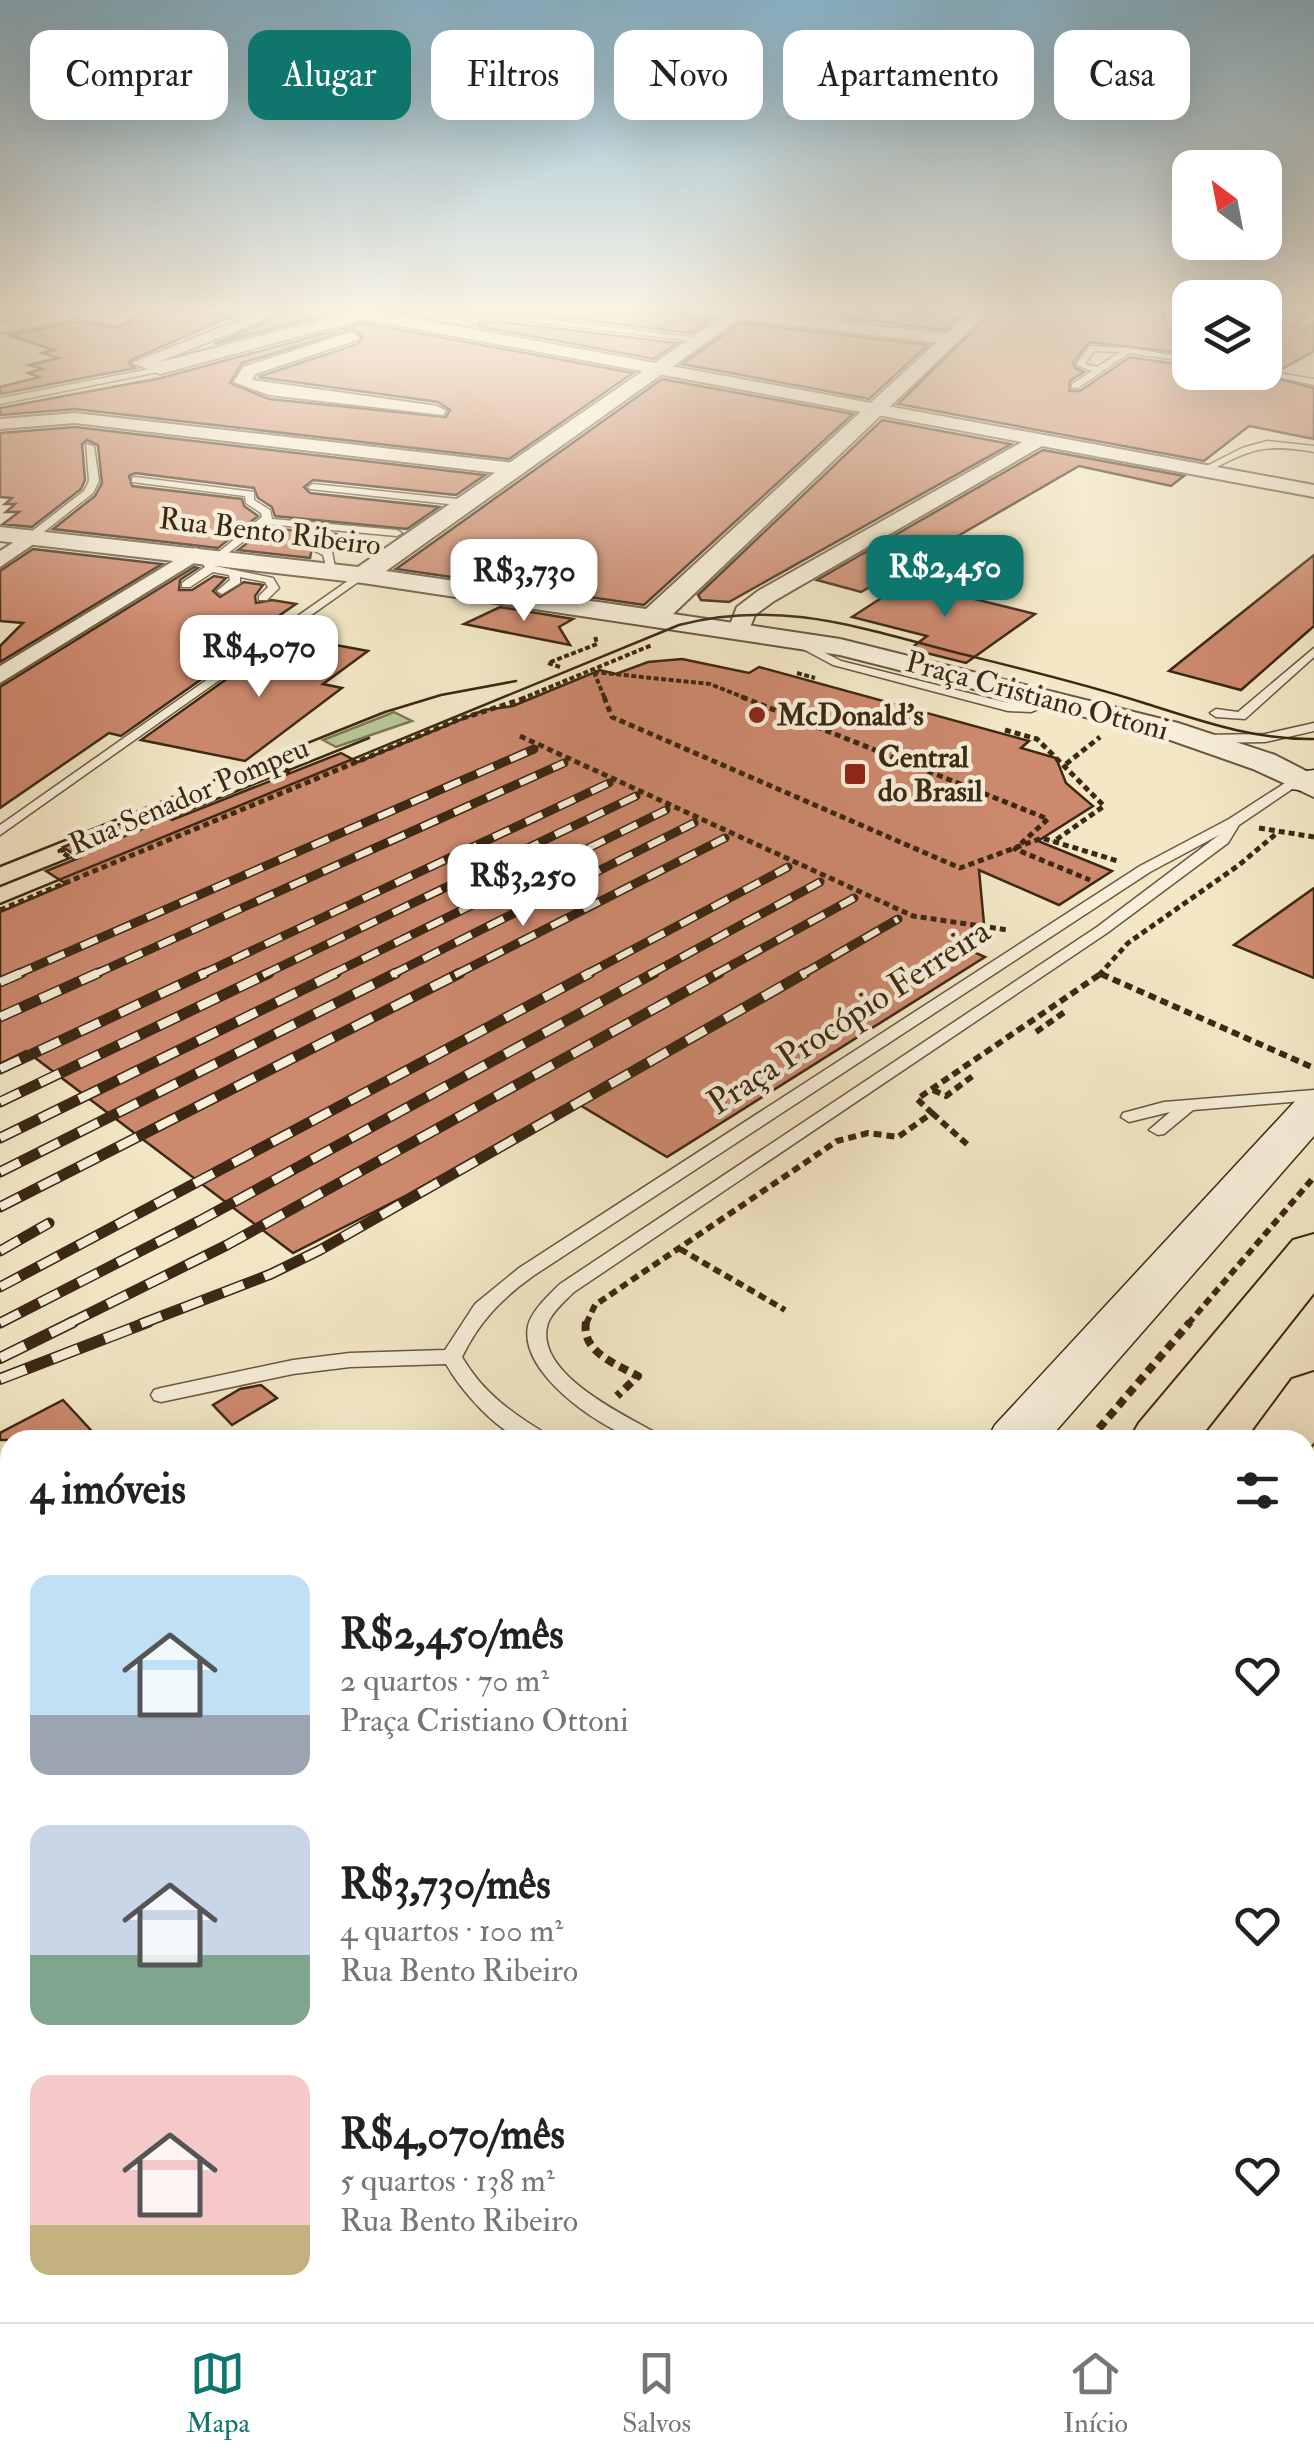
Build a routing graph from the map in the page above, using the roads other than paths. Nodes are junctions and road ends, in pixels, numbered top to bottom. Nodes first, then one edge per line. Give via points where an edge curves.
1 (594, 415) edge
2 (870, 415) edge
3 (916, 415) edge
4 (0, 424) edge
5 (1041, 439) junction
6 (89, 446) dead end
7 (1314, 449) edge
8 (516, 469) junction
9 (1204, 470) junction
10 (135, 480) dead end
11 (313, 487) dead end
12 (1314, 492) edge
13 (467, 503) junction
14 (266, 520) junction
15 (0, 534) edge
16 (397, 534) dead end
17 (31, 537) junction
18 (241, 541) junction
19 (256, 542) dead end
20 (0, 561) edge
21 (212, 561) junction
22 (362, 574) junction
23 (186, 585) dead end
24 (222, 591) dead end
25 (262, 598) dead end
26 (655, 631) junction
27 (738, 632) junction
28 (1314, 651) edge
29 (0, 676) edge
30 (1216, 713) dead end
31 (1314, 727) edge
32 (1195, 738) junction
33 (1309, 779) edge
34 (1234, 822) junction
35 (0, 831) edge
36 (1314, 1095) edge
37 (1187, 1106) junction
38 (1314, 1108) edge
39 (1128, 1117) dead end
40 (1158, 1130) dead end
41 (1314, 1253) edge
42 (452, 1357) junction
43 (161, 1395) dead end
44 (1314, 1395) edge
45 (524, 1430) edge
46 (635, 1430) edge
47 (1025, 1430) edge
48 (1170, 1430) edge
49 (1288, 1430) edge

1 - 8 street
2 - 26 street
3 - 5 street
4 - 8 street via 75,418
5 - 9 street
5 - 27 street via 766,596 745,612
6 - 17 lane via 94,482 88,492
7 - 9 lane via 1246,446
8 - 13 street
9 - 12 street
10 - 14 lane via 247,492
11 - 13 lane
13 - 22 street
14 - 16 lane
14 - 18 lane
15 - 17 street, Rua Bento Ribeiro
17 - 20 street
17 - 21 street, Rua Bento Ribeiro
18 - 19 lane
18 - 21 lane
21 - 22 street, Rua Bento Ribeiro via 326,560
21 - 23 lane
21 - 24 lane via 236,581
21 - 25 lane via 270,582 273,590
21 - 29 street
22 - 26 street, Rua Bento Ribeiro
22 - 35 lane
26 - 27 street, Praça Cristiano Ottoni
27 - 32 street, Praça Cristiano Ottoni via 867,652
28 - 30 lane via 1241,716
31 - 32 lane via 1265,738
32 - 33 street, Praça Cristiano Ottoni
33 - 34 lane, Praça Procópio Ferreira
34 - 42 lane, Praça Procópio Ferreira via 1145,869 487,1300
34 - 46 lane via 1223,840 1102,930 551,1305 538,1324 546,1363 566,1385
36 - 37 lane
37 - 39 lane
37 - 40 lane
38 - 47 main road
41 - 48 main road
42 - 43 lane via 331,1362
42 - 45 lane via 468,1387
44 - 49 main road

